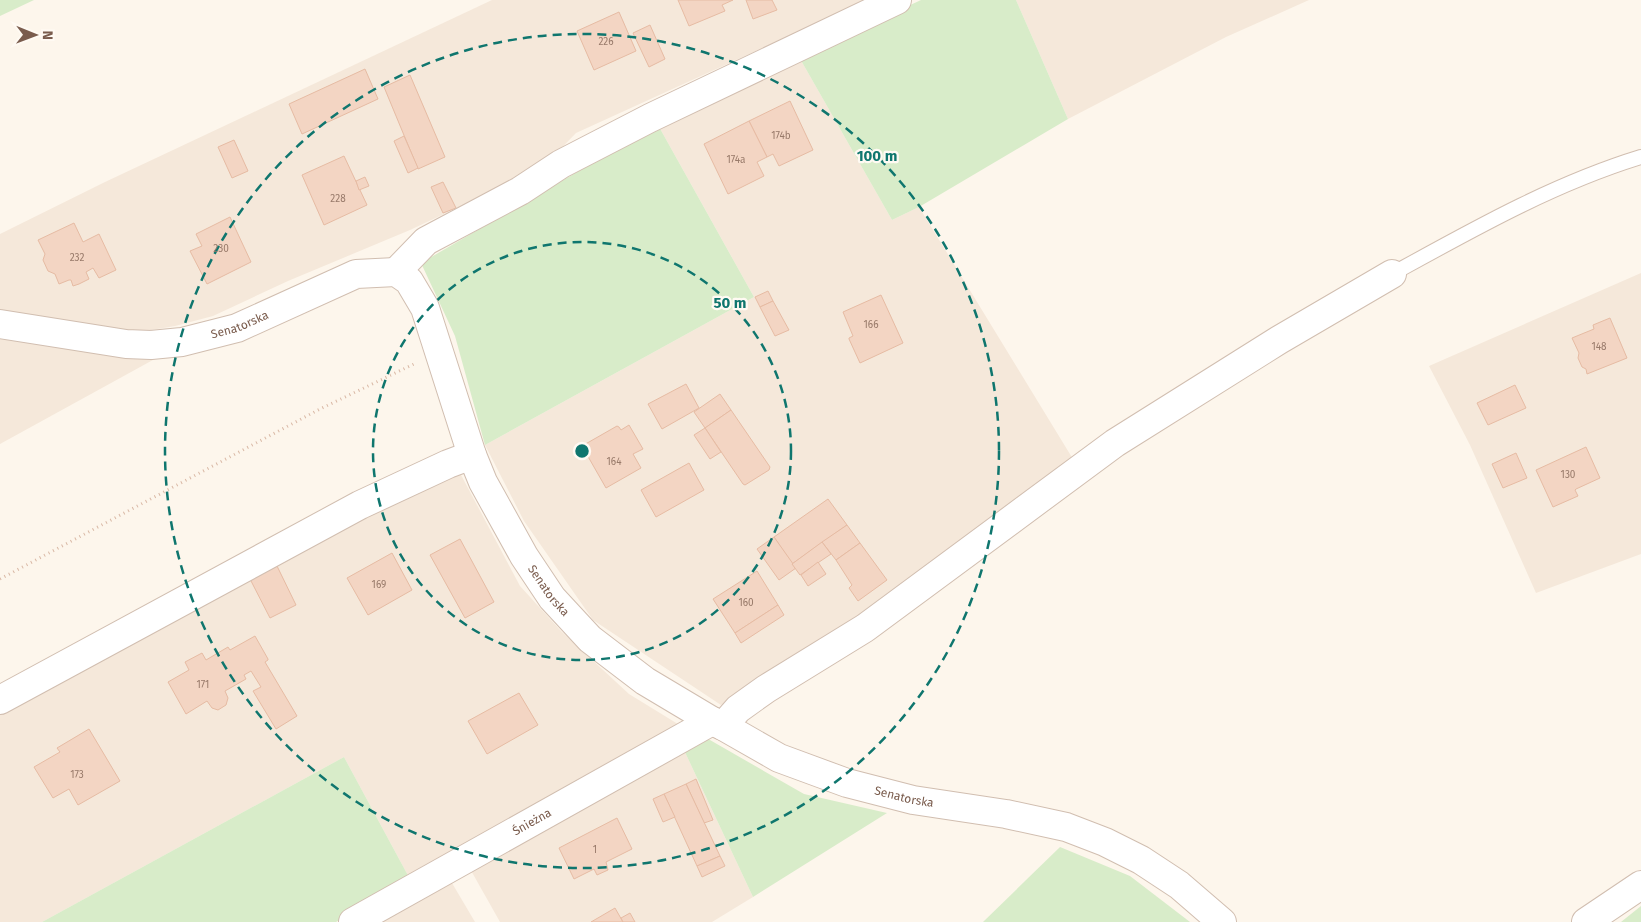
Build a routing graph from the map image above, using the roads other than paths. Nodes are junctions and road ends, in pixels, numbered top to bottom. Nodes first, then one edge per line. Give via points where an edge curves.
1 (897, 0) edge
2 (1641, 157) edge
3 (396, 272) junction
4 (1392, 274) joint
5 (0, 324) edge
6 (472, 455) junction
7 (0, 700) edge
8 (717, 724) junction
9 (1641, 885) edge
10 (353, 922) edge
11 (1222, 922) edge
12 (1586, 922) edge

1 - 3 street via 561,164 520,191 426,241
2 - 4 lane via 1556,188
3 - 5 street, Senatorska via 356,274 237,328 182,342 126,344
3 - 6 street, Senatorska via 409,281 425,308
4 - 8 street, Śnieżna via 1278,340 1115,444 865,628 766,689
6 - 7 street via 360,505
6 - 8 street, Senatorska via 483,482 524,556 569,617 590,639 645,681
8 - 10 street, Śnieżna
8 - 11 street, Senatorska via 779,758 847,783 913,800 1066,827 1106,842 1180,885
9 - 12 street

